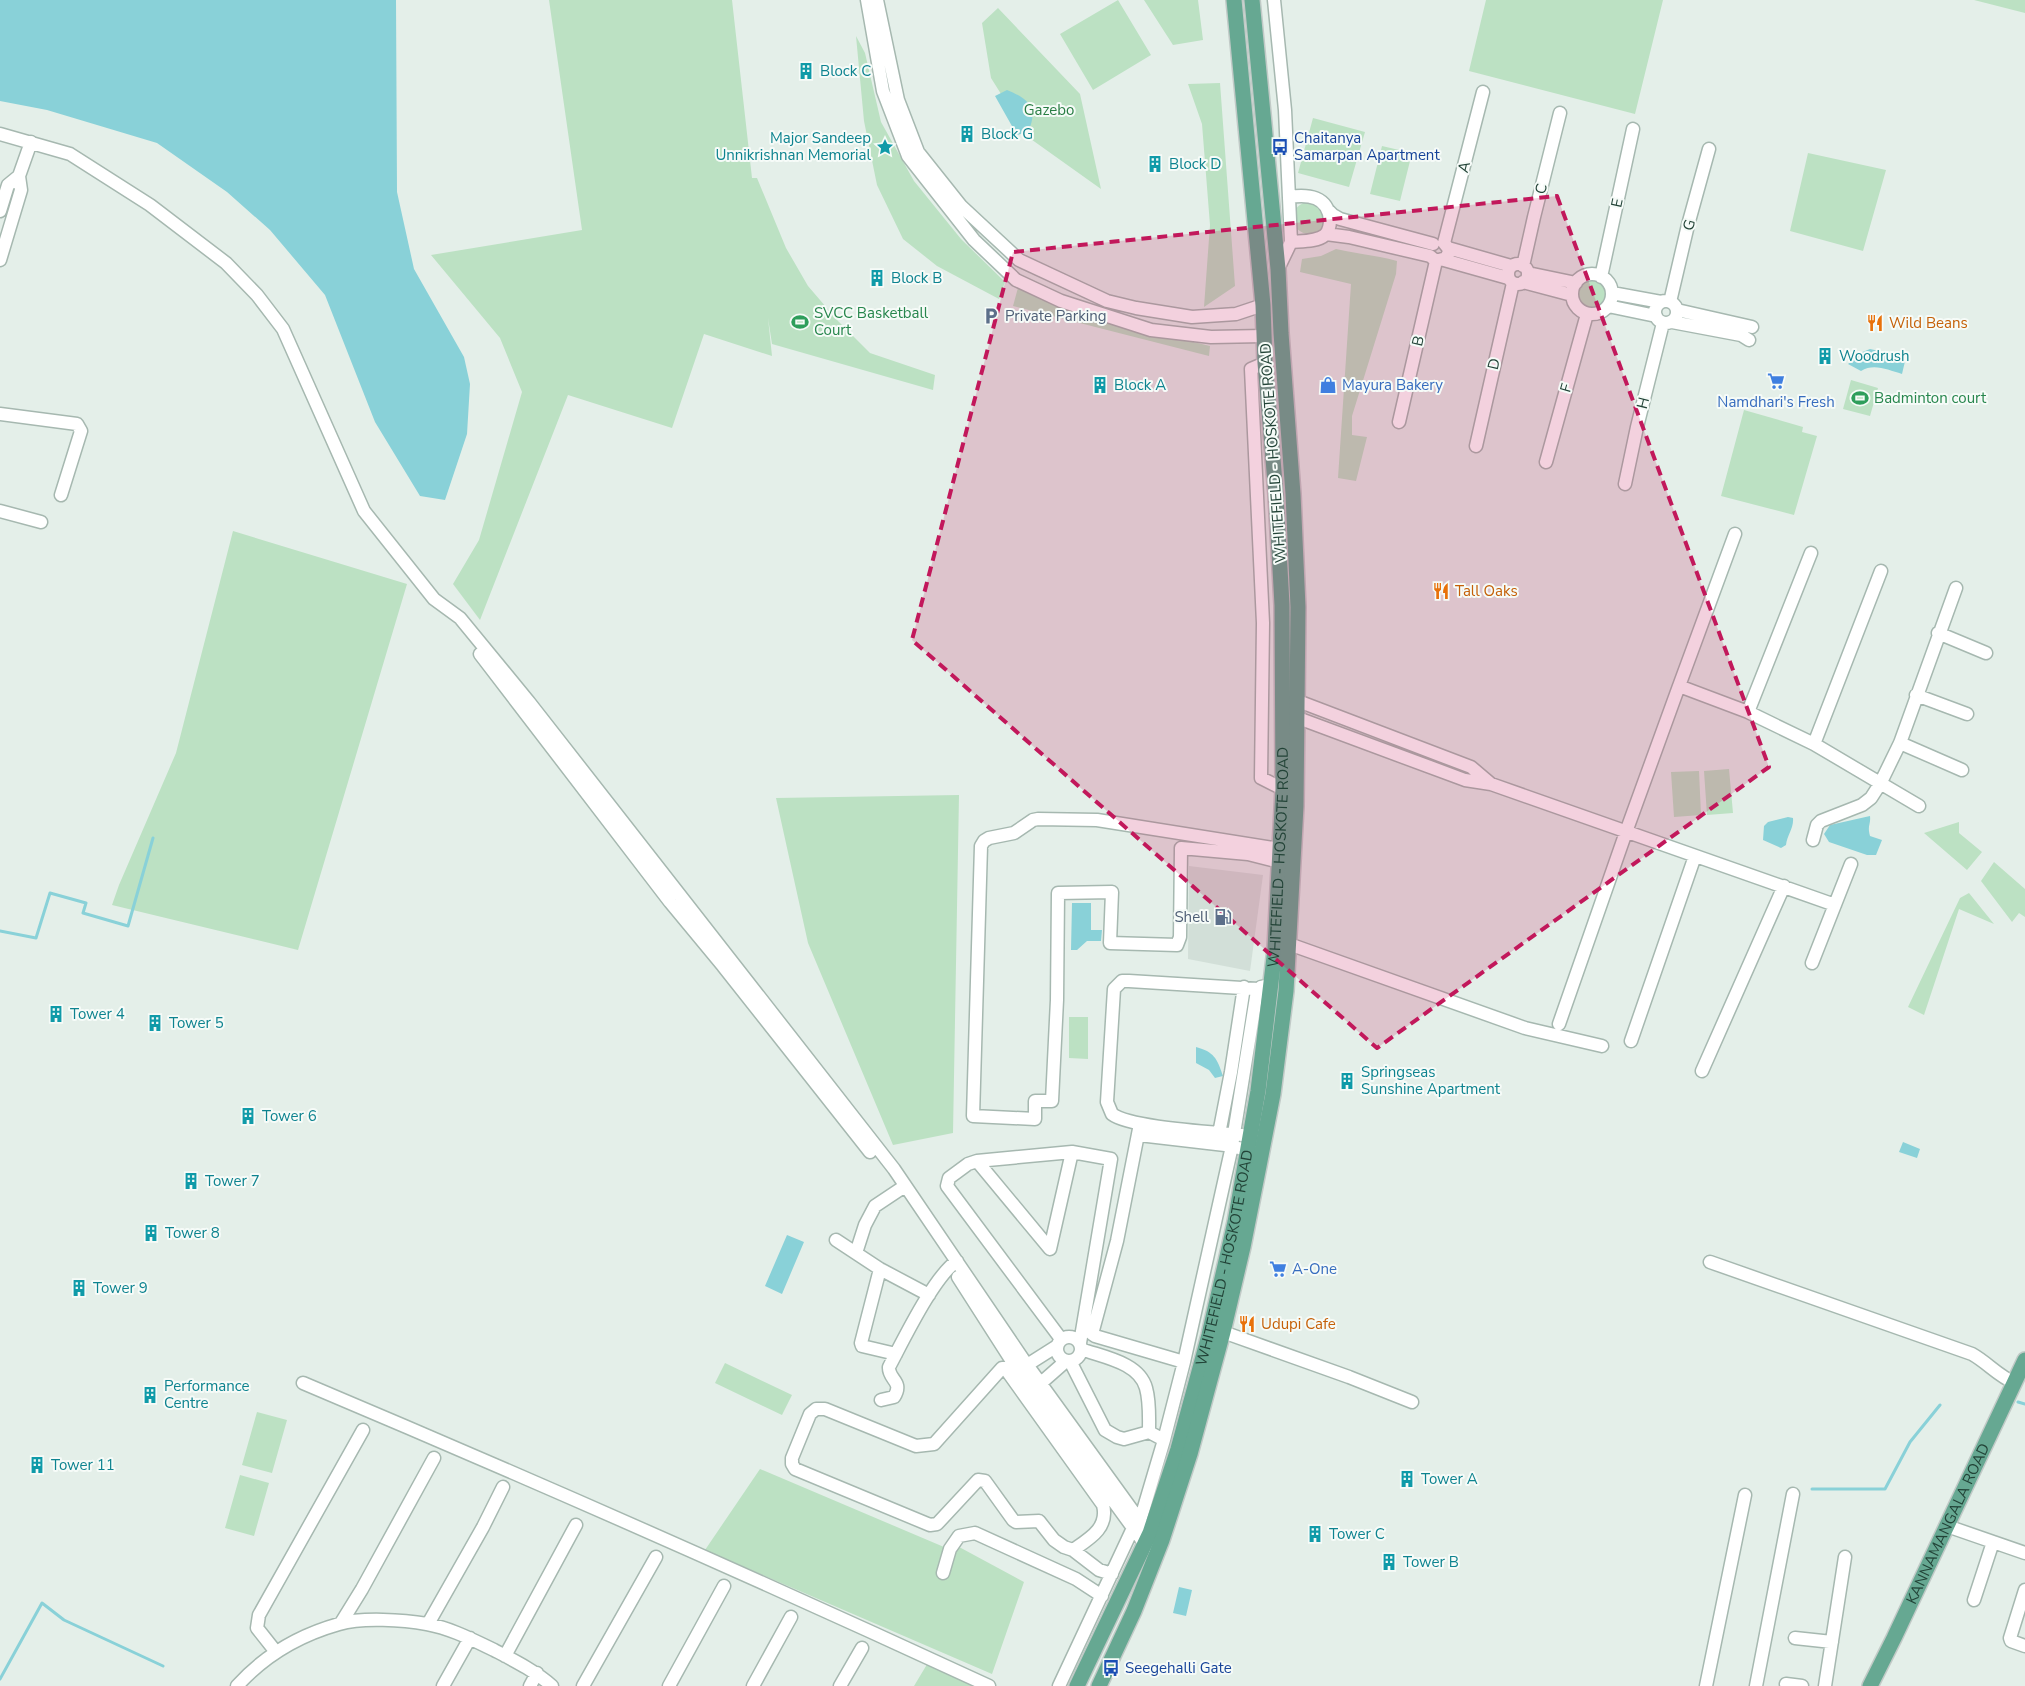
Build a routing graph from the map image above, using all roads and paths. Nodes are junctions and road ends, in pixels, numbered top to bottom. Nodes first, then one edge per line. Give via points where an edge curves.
1 (867, 0) edge
2 (877, 0) edge
3 (1234, 0) edge
4 (1252, 0) edge
5 (1274, 0) edge
6 (1483, 92) dead end
7 (1560, 113) dead end
8 (1633, 129) dead end
9 (0, 134) edge
10 (31, 142) junction
11 (1709, 149) dead end
12 (19, 176) junction
13 (1289, 197) junction
14 (1328, 210) junction
15 (0, 211) edge
16 (1326, 234) junction
17 (1291, 242) junction
18 (1439, 252) junction
19 (0, 260) edge
20 (1278, 269) junction
21 (1518, 275) junction
22 (1601, 276) junction
23 (1574, 289) junction
24 (1612, 293) junction
25 (1263, 305) junction
26 (1608, 306) junction
27 (1667, 312) junction
28 (1587, 314) junction
29 (1752, 327) dead end
30 (1264, 336) junction
31 (1749, 340) dead end
32 (1265, 363) junction
33 (1, 418) edge
34 (1399, 422) dead end
35 (1476, 446) dead end
36 (1546, 462) dead end
37 (1625, 484) dead end
38 (61, 495) dead end
39 (0, 511) edge
40 (41, 522) dead end
41 (1735, 534) dead end
42 (1295, 553) junction
43 (1812, 553) dead end
44 (1280, 554) junction
45 (1881, 571) dead end
46 (1956, 588) dead end
47 (1938, 633) junction
48 (1986, 654) dead end
49 (1680, 686) junction
50 (1916, 695) junction
51 (1298, 701) junction
52 (1748, 712) junction
53 (1967, 714) dead end
54 (1298, 718) junction
55 (1900, 743) junction
56 (1814, 744) junction
57 (1962, 770) dead end
58 (1491, 784) junction
59 (1880, 784) junction
60 (1283, 789) junction
61 (1919, 806) dead end
62 (1626, 832) junction
63 (1813, 840) dead end
64 (1280, 855) junction
65 (1695, 856) junction
66 (1851, 864) dead end
67 (1784, 886) junction
68 (1835, 905) junction
69 (1289, 944) junction
70 (1812, 963) dead end
71 (1244, 988) junction
72 (1264, 988) junction
73 (1559, 1024) dead end
74 (1631, 1041) dead end
75 (1602, 1046) dead end
76 (1702, 1071) dead end
77 (1140, 1129) junction
78 (1218, 1138) junction
79 (1233, 1140) junction
80 (1249, 1143) junction
81 (1072, 1152) junction
82 (977, 1161) junction
83 (902, 1188) junction
84 (836, 1240) dead end
85 (856, 1254) junction
86 (1710, 1262) dead end
87 (954, 1263) junction
88 (880, 1269) junction
89 (929, 1295) junction
90 (1223, 1332) junction
91 (1059, 1343) junction
92 (1080, 1346) junction
93 (896, 1354) junction
94 (2025, 1360) edge
95 (1068, 1361) junction
96 (1184, 1362) junction
97 (1009, 1365) junction
98 (1027, 1365) junction
99 (303, 1383) dead end
100 (1041, 1383) junction
101 (2015, 1383) junction
102 (881, 1400) dead end
103 (1412, 1402) dead end
104 (363, 1430) dead end
105 (1149, 1432) junction
106 (1164, 1440) junction
107 (434, 1458) dead end
108 (503, 1487) dead end
109 (1793, 1494) dead end
110 (1745, 1495) dead end
111 (1137, 1524) junction
112 (576, 1525) dead end
113 (1947, 1526) junction
114 (1153, 1542) junction
115 (1993, 1542) junction
116 (1073, 1550) junction
117 (2025, 1553) edge
118 (1846, 1557) dead end
119 (656, 1558) dead end
120 (943, 1573) dead end
121 (1112, 1574) junction
122 (724, 1586) dead end
123 (2025, 1590) edge
124 (1102, 1596) junction
125 (1974, 1600) dead end
126 (791, 1617) dead end
127 (340, 1623) junction
128 (428, 1624) junction
129 (470, 1638) junction
130 (1795, 1638) dead end
131 (1832, 1642) junction
132 (2025, 1646) edge
133 (862, 1648) dead end
134 (276, 1652) junction
135 (505, 1656) junction
136 (537, 1673) junction
137 (1786, 1684) dead end
138 (236, 1686) edge
139 (444, 1686) edge
140 (530, 1686) edge
141 (552, 1686) edge
142 (582, 1686) edge
143 (670, 1686) edge
144 (753, 1686) edge
145 (840, 1686) edge
146 (989, 1686) edge
147 (1059, 1686) edge
148 (1077, 1686) edge
149 (1099, 1686) edge
150 (1706, 1686) edge
151 (1756, 1686) edge
152 (1802, 1686) edge
153 (1824, 1686) edge
154 (1870, 1686) edge

1 - 30 street via 883,91 908,156 974,240 1016,280 1062,302 1151,330 1211,337
2 - 25 street via 898,100 918,152 961,206 1019,260 1107,302 1136,308 1192,317 1236,314
3 - 25 main road, WHITEFIELD - HOSKOTE ROAD
4 - 20 main road, WHITEFIELD - HOSKOTE ROAD
5 - 13 street via 1285,110
6 - 18 street, A
7 - 21 street, C
8 - 22 street, E
9 - 10 street
10 - 12 street
10 - 83 street via 70,154 150,205 226,263 257,295 283,329 364,511 434,599 452,613 455,622 670,902
11 - 27 street, G
12 - 15 street via 8,185
12 - 19 street via 21,190
13 - 14 street via 1317,198
13 - 17 street
14 - 16 street via 1329,229
14 - 18 street via 1340,219
16 - 17 street
16 - 18 street
17 - 20 street
18 - 21 street
18 - 34 street, B
20 - 42 main road, WHITEFIELD - HOSKOTE ROAD
21 - 23 street
21 - 35 street, D
22 - 23 street via 1587,275
22 - 24 street
23 - 28 street via 1576,307
24 - 26 street
24 - 27 street
25 - 30 main road, WHITEFIELD - HOSKOTE ROAD
26 - 27 street
26 - 28 street via 1599,313
27 - 29 street
27 - 31 street
27 - 37 street, H
28 - 36 street, F
30 - 32 main road, WHITEFIELD - HOSKOTE ROAD
32 - 44 main road, WHITEFIELD - HOSKOTE ROAD
32 - 60 street via 1251,369 1263,623 1261,778
33 - 38 street via 77,424 80,427
39 - 40 street
41 - 49 street
42 - 44 main road
42 - 51 main road, WHITEFIELD - HOSKOTE ROAD
43 - 52 street
44 - 60 main road, WHITEFIELD - HOSKOTE ROAD
45 - 56 street
46 - 47 street
47 - 48 street
47 - 50 street
49 - 52 street
49 - 62 street
50 - 53 street
50 - 55 street
51 - 54 main road, WHITEFIELD - HOSKOTE ROAD
51 - 58 street via 1470,767
52 - 56 street
54 - 58 street via 1465,780
54 - 69 main road, WHITEFIELD - HOSKOTE ROAD
55 - 57 street
55 - 59 street
56 - 59 street
58 - 62 street
59 - 61 street
59 - 63 street via 1872,798 1862,805 1821,821
60 - 64 main road, WHITEFIELD - HOSKOTE ROAD
62 - 65 street
62 - 73 street
64 - 64 street via 1097,820 1033,820 1014,833 984,841 981,846 973,1116 1035,1119 1035,1101 1052,1101 1058,893 1112,892 1110,943 1177,945 1180,938 1181,848
64 - 72 main road, WHITEFIELD - HOSKOTE ROAD via 1276,934
65 - 67 street
65 - 74 street
66 - 68 street
67 - 68 street
67 - 76 street
68 - 70 street
69 - 75 street via 1525,1028
69 - 90 main road, WHITEFIELD - HOSKOTE ROAD via 1273,1094
71 - 72 street
71 - 77 street via 1122,981 1114,989 1107,1102 1109,1110 1117,1118
71 - 78 street
72 - 79 street
72 - 80 main road, WHITEFIELD - HOSKOTE ROAD
77 - 78 street
77 - 96 street via 1117,1241 1092,1334
78 - 79 street
79 - 80 street
79 - 96 street
80 - 114 main road, WHITEFIELD - HOSKOTE ROAD via 1235,1222 1208,1335
81 - 82 street
81 - 82 street via 1050,1249
81 - 92 street via 1111,1160
82 - 91 street via 949,1178 947,1186
83 - 85 street via 875,1206
83 - 87 street
84 - 85 street
85 - 88 street
86 - 101 street via 1972,1354
87 - 89 street
87 - 97 street
87 - 98 street
88 - 89 street
88 - 93 street via 861,1343 862,1346
89 - 93 street
90 - 103 street
90 - 114 main road, WHITEFIELD - HOSKOTE ROAD via 1190,1454
91 - 92 street via 1065,1337 1074,1338
91 - 95 street via 1058,1354
91 - 98 street
92 - 95 street via 1077,1358
92 - 105 street via 1129,1366 1143,1380 1148,1400
93 - 102 street via 888,1369 897,1383 897,1393
94 - 101 main road, KANNAMANGALA ROAD
95 - 100 street
95 - 105 street via 1105,1430 1124,1439
96 - 106 street
97 - 111 street
97 - 116 street via 1103,1505 1104,1520 1099,1532
97 - 116 street via 1002,1368 934,1444 916,1446 825,1409 816,1409 810,1414 792,1464 934,1525 981,1479 1013,1520 1039,1521 1054,1540
98 - 100 street
99 - 146 street via 867,1629
100 - 111 street
101 - 113 main road, KANNAMANGALA ROAD
104 - 134 street via 259,1615 257,1628
105 - 106 street
106 - 111 street
107 - 127 street
108 - 128 street
109 - 151 street
110 - 150 street
111 - 114 street
111 - 121 street
112 - 135 street
113 - 115 street
113 - 154 main road, KANNAMANGALA ROAD
114 - 148 main road, WHITEFIELD - HOSKOTE ROAD
114 - 149 main road, WHITEFIELD - HOSKOTE ROAD via 1134,1611
115 - 117 street
115 - 125 street
116 - 121 street via 1099,1570
118 - 131 street
119 - 142 street
120 - 124 street via 950,1549 959,1536 975,1533 1076,1579
121 - 124 street
122 - 143 street
123 - 132 street via 2010,1638
124 - 147 street
126 - 144 street
127 - 128 street via 381,1620
127 - 134 street
128 - 129 street
129 - 135 street
129 - 139 street
130 - 131 street
131 - 153 street
133 - 145 street
134 - 138 street
135 - 136 street
136 - 140 street
136 - 141 street
137 - 152 street

